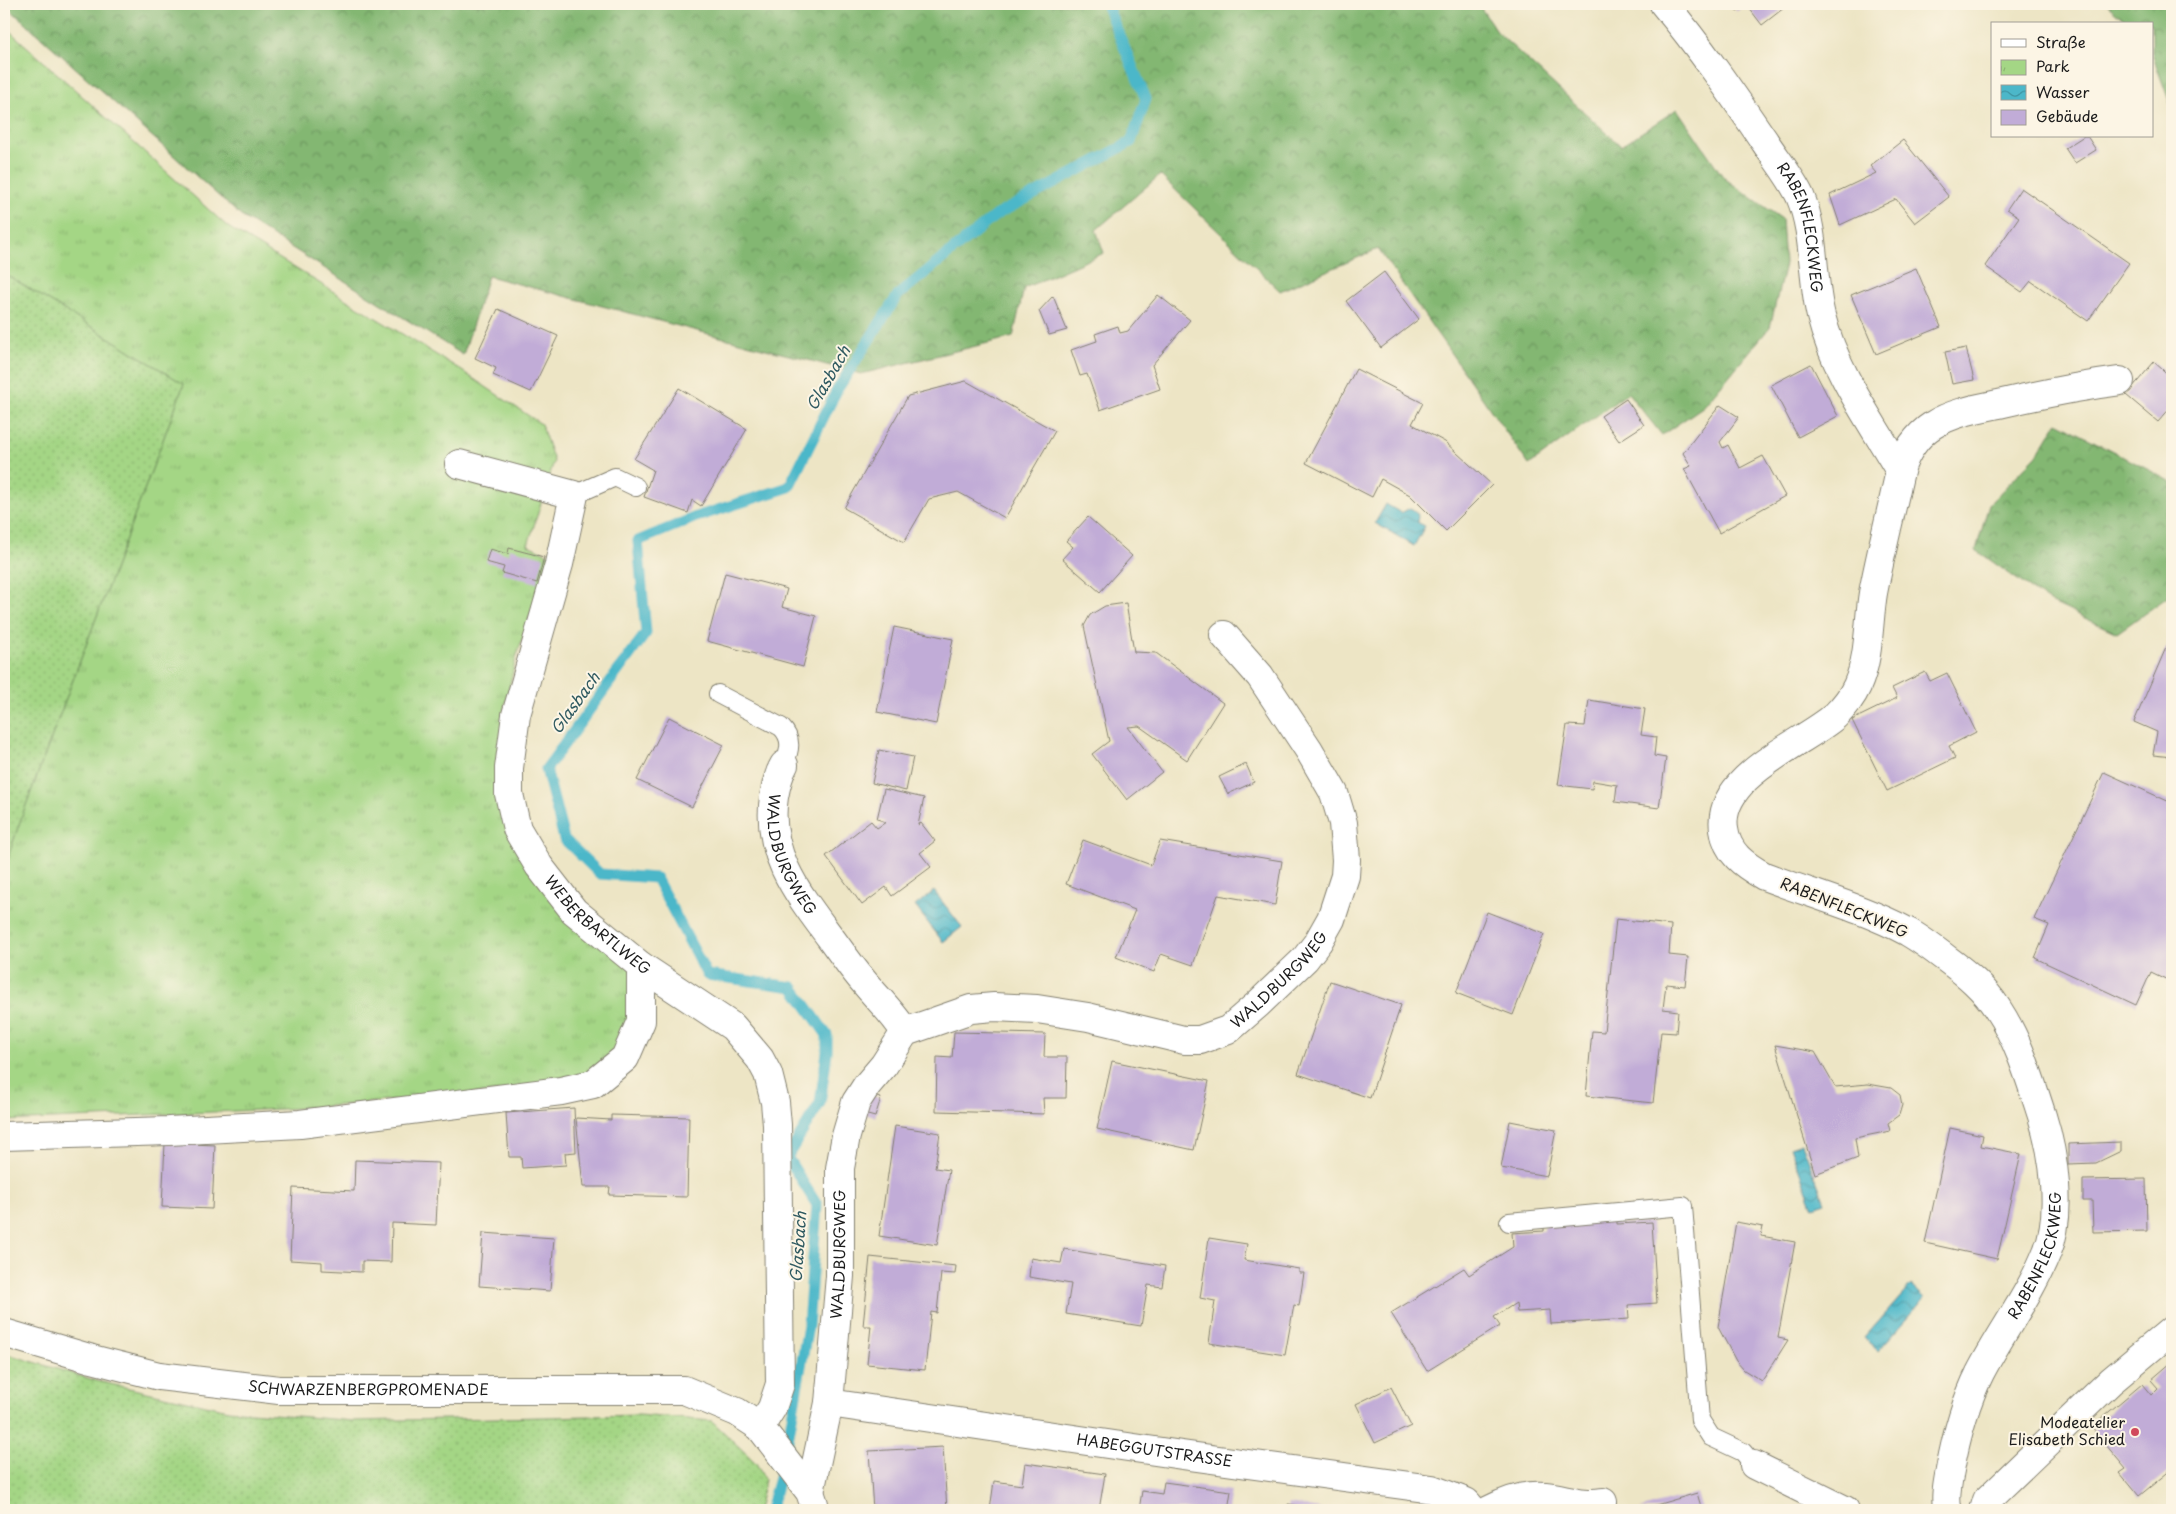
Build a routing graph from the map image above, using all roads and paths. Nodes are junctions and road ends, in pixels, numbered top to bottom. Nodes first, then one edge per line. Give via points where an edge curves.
1 (1664, 4) edge
2 (2120, 381) dead end
3 (459, 464) dead end
4 (1900, 471) junction
5 (636, 487) dead end
6 (574, 495) junction
7 (1224, 635) dead end
8 (718, 694) dead end
9 (784, 765) joint
10 (641, 966) junction
11 (905, 1032) junction
12 (4, 1136) edge
13 (1509, 1222) dead end
14 (2172, 1330) edge
15 (4, 1333) edge
16 (829, 1403) junction
17 (760, 1427) junction
18 (1754, 1465) joint
19 (813, 1501) edge
20 (1603, 1502) dead end
21 (1473, 1510) edge
22 (1489, 1510) edge
23 (1846, 1510) edge
24 (1948, 1510) edge
25 (1984, 1510) edge

1 - 4 street, RABENFLECKWEG via 1742,108 1799,194 1810,232 1817,295 1825,331 1851,390
2 - 4 street, RABENFLECKWEG via 1977,408 1943,420 1916,441
3 - 6 street
4 - 24 street, RABENFLECKWEG via 1873,594 1865,659 1858,685 1834,716 1744,780 1729,802 1723,824 1732,852 1752,869 1896,926 1922,941 1976,982 1997,1008 2024,1062 2047,1131 2055,1221 2048,1251 1970,1398 1952,1458
5 - 6 lane via 615,477
6 - 10 street, WEBERBARTLWEG via 559,564 516,714 509,768 510,794 517,829 544,873 574,911
7 - 11 street, WALDBURGWEG via 1260,676 1334,793 1346,842 1345,876 1332,919 1318,942 1281,983 1228,1030 1200,1040 1184,1040 1088,1017 1037,1009 994,1007 970,1009
8 - 9 lane via 785,731 791,746
9 - 11 street, WALDBURGWEG via 772,810 776,845 783,867 816,918
10 - 12 street via 641,1021 625,1058 593,1084 561,1091 300,1124
10 - 17 street, WEBERBARTLWEG via 733,1027 760,1058 768,1074 777,1125 780,1384 772,1408
11 - 16 street, WALDBURGWEG via 856,1102 847,1129 840,1168 840,1276
13 - 18 lane via 1683,1206 1700,1420 1711,1437 1743,1452
14 - 25 street via 2111,1381 1988,1500
15 - 17 street, SCHWARZENBERGPROMENADE via 159,1376 279,1390 684,1390 737,1412
16 - 19 street, WALDBURGWEG
16 - 21 street, HABEGGUTSTRASSE via 1432,1489 1466,1502
17 - 19 street
18 - 23 street
20 - 22 street via 1592,1504 1528,1496

